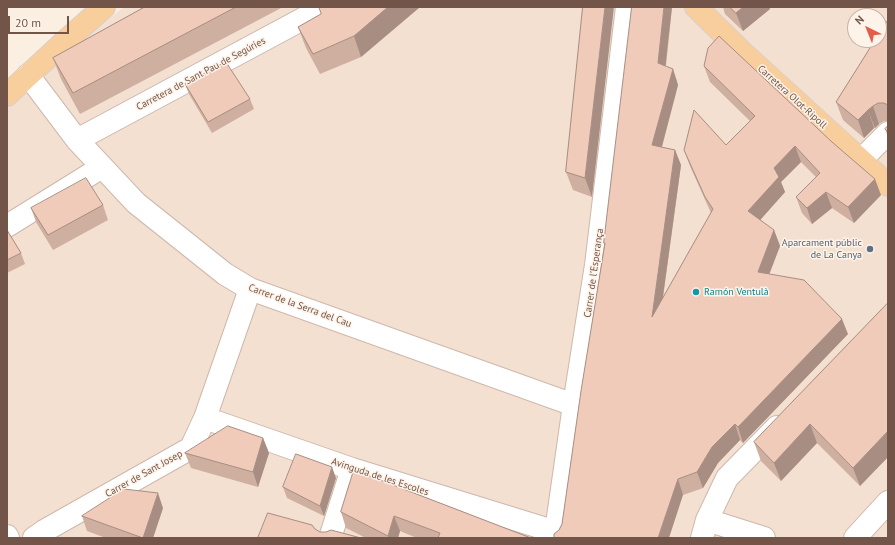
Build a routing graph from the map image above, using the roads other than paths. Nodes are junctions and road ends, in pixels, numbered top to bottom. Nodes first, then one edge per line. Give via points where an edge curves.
1 (104, 7) edge
2 (325, 7) edge
3 (627, 7) edge
4 (696, 7) edge
5 (28, 75) junction
6 (7, 95) edge
7 (888, 133) edge
8 (77, 140) junction
9 (861, 160) junction
10 (102, 167) junction
11 (888, 185) edge
12 (7, 226) edge
13 (250, 289) junction
14 (574, 405) junction
15 (788, 415) edge
16 (205, 418) junction
17 (352, 469) junction
18 (888, 502) edge
19 (704, 529) edge
20 (556, 535) edge
21 (47, 536) edge
22 (330, 538) edge
23 (764, 538) edge
24 (855, 538) edge

1 - 5 main road
2 - 8 street, Carretera de Sant Pau de Segúries
3 - 14 street, Carrer de l'Esperança via 596,265
4 - 9 main road, Carretera Olot-Ripoll
5 - 6 main road
5 - 8 street, Carrer de la Serra del Cau
7 - 9 street
8 - 10 street, Carrer de la Serra del Cau
9 - 11 main road, Carretera Olot-Ripoll
10 - 12 street
10 - 13 street, Carrer de la Serra del Cau via 136,203 226,274
13 - 14 street, Carrer de la Serra del Cau
13 - 16 street, Carrer de Sant Josep
14 - 20 street, Carrer de l'Esperança
15 - 19 street via 727,478
16 - 17 street, Avinguda de les Escoles
16 - 21 street, Carrer de Sant Josep via 191,448
17 - 20 street, Avinguda de les Escoles
17 - 22 street
18 - 24 street
19 - 23 street

